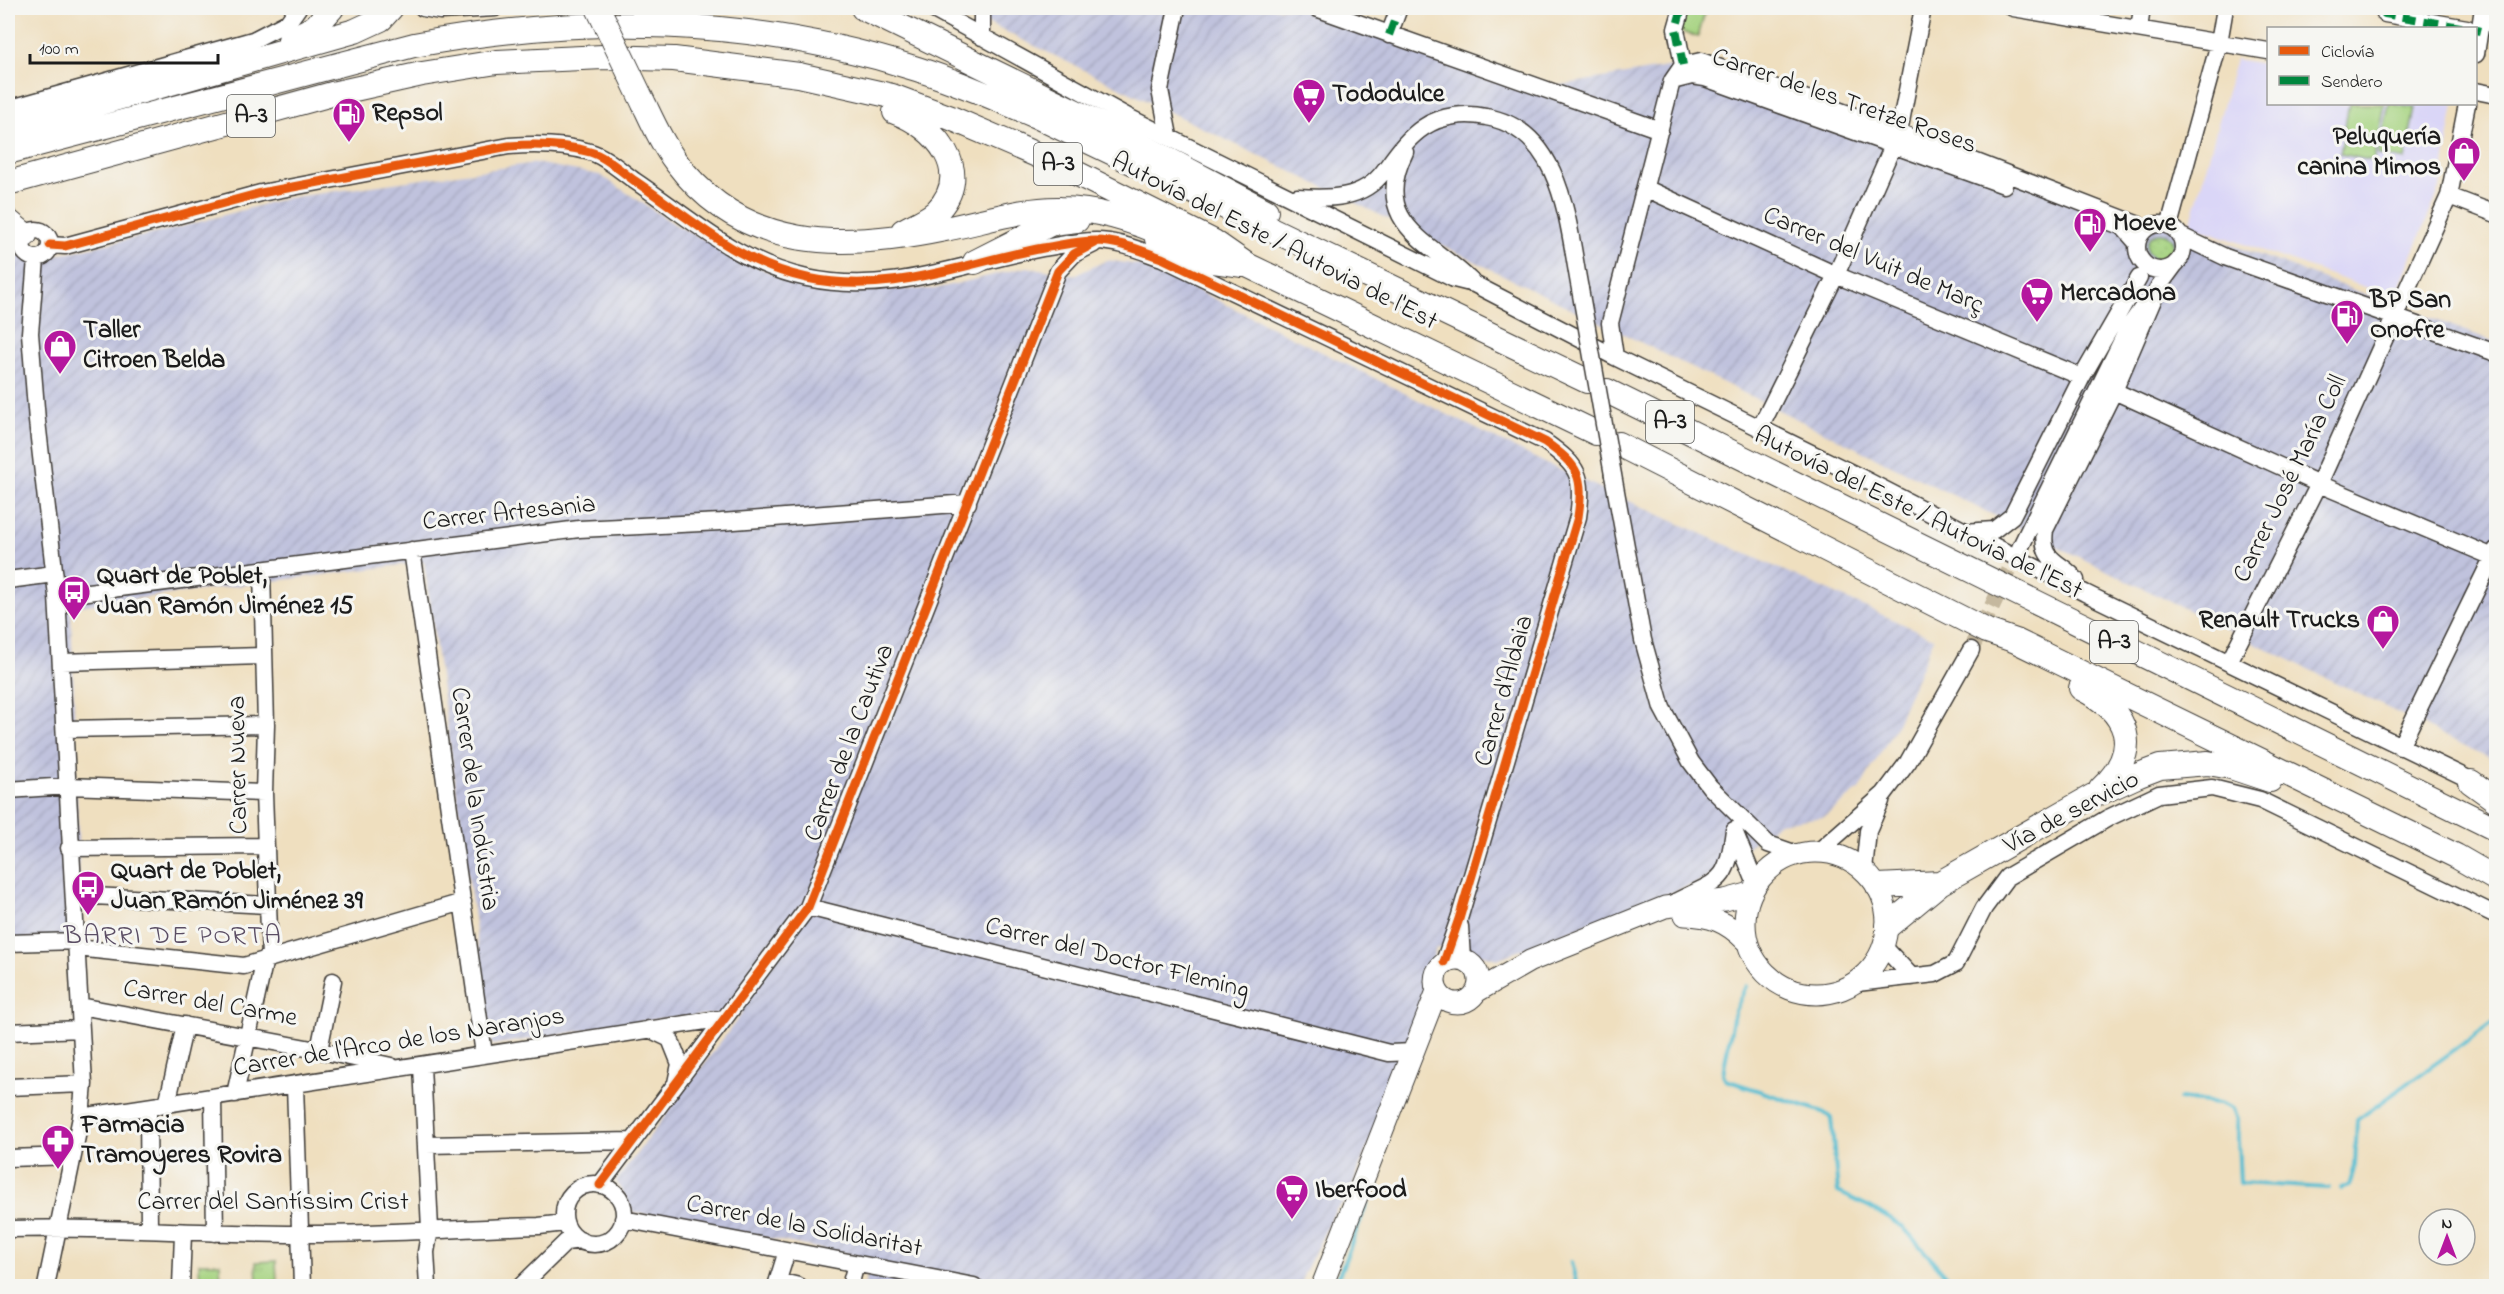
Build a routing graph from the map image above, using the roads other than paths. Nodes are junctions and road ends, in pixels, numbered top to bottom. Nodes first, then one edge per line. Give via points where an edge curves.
1 (298, 8) edge
2 (332, 8) edge
3 (391, 8) edge
4 (423, 8) edge
5 (459, 8) edge
6 (495, 8) edge
7 (598, 8) edge
8 (863, 8) edge
9 (930, 8) edge
10 (982, 8) edge
11 (1177, 8) edge
12 (1316, 8) edge
13 (1399, 8) edge
14 (1682, 8) edge
15 (1923, 8) edge
16 (2013, 8) edge
17 (2142, 8) edge
18 (2225, 8) edge
19 (2386, 8) edge
20 (2483, 8) edge
21 (2457, 27) edge
22 (2475, 27) edge
23 (2139, 29) junction
24 (1389, 35) junction
25 (982, 37) junction
26 (2219, 43) junction
27 (2267, 51) edge
28 (1683, 65) junction
29 (176, 81) junction
30 (1672, 81) junction
31 (857, 90) junction
32 (2477, 91) edge
33 (2496, 95) edge
34 (2467, 105) edge
35 (8, 109) edge
36 (8, 129) edge
37 (1660, 130) junction
38 (1169, 136) junction
39 (1413, 137) junction
40 (1895, 139) junction
41 (8, 152) edge
42 (8, 183) edge
43 (1645, 188) junction
44 (2449, 196) junction
45 (1292, 197) junction
46 (2496, 214) edge
47 (2147, 228) junction
48 (2174, 231) junction
49 (15, 235) edge
50 (891, 237) junction
51 (1099, 241) junction
52 (50, 245) junction
53 (2138, 250) junction
54 (1023, 252) junction
55 (2225, 257) junction
56 (36, 259) junction
57 (1216, 261) junction
58 (2178, 261) junction
59 (975, 262) junction
60 (1247, 265) junction
61 (1058, 271) junction
62 (1836, 275) junction
63 (1372, 276) junction
64 (2139, 278) junction
65 (1474, 284) junction
66 (2158, 286) junction
67 (2396, 317) junction
68 (1610, 323) junction
69 (2131, 323) junction
70 (1564, 328) junction
71 (2496, 353) edge
72 (1615, 357) junction
73 (2082, 377) junction
74 (2114, 391) junction
75 (1760, 428) junction
76 (1596, 433) dead end
77 (1618, 444) dead end
78 (2319, 484) junction
79 (968, 503) junction
80 (1965, 532) junction
81 (2019, 548) tunnel mouth
82 (412, 550) junction
83 (2495, 553) edge
84 (262, 571) junction
85 (54, 574) junction
86 (8, 580) edge
87 (2085, 593) junction
88 (57, 596) junction
89 (1988, 631) junction
90 (1971, 650) tunnel mouth
91 (262, 656) junction
92 (61, 662) junction
93 (2229, 662) junction
94 (266, 725) junction
95 (66, 729) junction
96 (2400, 747) junction
97 (2471, 782) junction
98 (68, 786) junction
99 (1710, 787) junction
100 (8, 790) edge
101 (2496, 790) edge
102 (264, 793) junction
103 (1884, 794) junction
104 (2093, 796) junction
105 (2496, 800) edge
106 (2496, 829) edge
107 (1734, 830) junction
108 (265, 846) junction
109 (69, 848) junction
110 (1808, 853) junction
111 (1871, 878) junction
112 (2496, 879) edge
113 (1940, 883) junction
114 (1753, 888) junction
115 (74, 895) junction
116 (463, 902) junction
117 (267, 905) junction
118 (808, 908) junction
119 (1665, 908) junction
120 (2496, 915) edge
121 (1639, 918) junction
122 (1886, 937) junction
123 (1745, 940) junction
124 (8, 944) edge
125 (77, 944) junction
126 (268, 958) junction
127 (1530, 961) junction
128 (1460, 962) junction
129 (1912, 977) junction
130 (333, 981) dead end
131 (1857, 983) junction
132 (1476, 992) junction
133 (1446, 997) junction
134 (80, 1006) junction
135 (725, 1018) junction
136 (185, 1025) junction
137 (81, 1029) junction
138 (649, 1029) junction
139 (8, 1032) edge
140 (248, 1036) junction
141 (320, 1050) junction
142 (484, 1054) junction
143 (343, 1055) junction
144 (1412, 1058) junction
145 (422, 1065) junction
146 (401, 1068) junction
147 (338, 1079) junction
148 (84, 1084) junction
149 (676, 1084) junction
150 (295, 1086) junction
151 (8, 1087) edge
152 (236, 1094) junction
153 (213, 1098) junction
154 (167, 1104) junction
155 (148, 1107) junction
156 (81, 1117) junction
157 (633, 1141) junction
158 (426, 1145) junction
159 (73, 1156) junction
160 (8, 1158) edge
161 (600, 1185) junction
162 (623, 1219) junction
163 (58, 1228) junction
164 (8, 1229) edge
165 (149, 1229) junction
166 (430, 1229) junction
167 (572, 1231) junction
168 (183, 1233) junction
169 (215, 1233) junction
170 (300, 1234) junction
171 (787, 1251) junction
172 (856, 1264) junction
173 (1325, 1278) edge
174 (777, 1284) edge
175 (46, 1287) edge
176 (181, 1287) edge
177 (302, 1287) edge
178 (428, 1287) edge
179 (521, 1287) edge
180 (799, 1287) edge
181 (850, 1287) edge
182 (974, 1287) edge
183 (1315, 1287) edge

1 - 35 street via 288,22 253,40
2 - 29 highway via 303,35
3 - 29 highway via 381,19 355,31
4 - 5 street
5 - 6 street
7 - 50 highway, bridge via 675,161 702,191 735,216 802,240 853,243
8 - 63 highway via 1109,128 1350,254
9 - 25 street
10 - 25 street
11 - 38 street via 1160,90
12 - 24 street
13 - 24 street
14 - 28 street via 1676,30
15 - 40 street
16 - 23 street
17 - 23 street
18 - 26 street
19 - 21 street via 2385,14
20 - 22 street
23 - 26 street
24 - 37 street
25 - 38 street
26 - 27 street
26 - 48 street
28 - 30 street, Carrer de les Tretze Roses
28 - 40 street, Carrer de les Tretze Roses via 1701,62
29 - 36 highway
30 - 37 street
30 - 40 street, Carrer de les Tretze Roses via 1692,76 1705,78
31 - 42 highway, Autovía del Este / Autovia de l'Est / A-3 via 799,75 686,60 603,57 497,62 332,94
31 - 50 highway via 883,107 924,125 946,150 951,168 950,186 936,211
31 - 60 highway, Autovía del Este / Autovia de l'Est / A-3 via 892,96 1002,139 1214,242
32 - 33 street
34 - 44 street, Carrer José María Coll
37 - 43 street
38 - 45 street
39 - 45 street via 1372,184 1360,192 1324,198
39 - 65 street via 1395,183 1402,218 1429,250 1458,268
39 - 99 street, bridge via 1439,120 1475,115 1493,118 1527,136 1549,164 1559,187 1580,289 1652,677 1677,738
40 - 47 street, Carrer de les Tretze Roses
40 - 53 street, Carrer de les Tretze Roses via 2123,227
40 - 62 street
41 - 63 highway, Autovía del Este / Autovia de l'Est / A-3 via 414,45 477,34 587,24 732,29 858,52 978,91
43 - 62 street, Carrer del Vuit de Març
43 - 68 street
44 - 46 street
44 - 67 street, Carrer José María Coll
45 - 65 street via 1454,279
47 - 48 street via 2161,224
47 - 53 street
48 - 55 street
48 - 58 street via 2182,244
49 - 52 street via 43,232
49 - 56 street via 27,255
50 - 57 highway via 1060,208 1153,229 1209,254
51 - 54 street, Carrer d'Aldaia via 1070,242
51 - 61 street via 1074,254
51 - 128 street, Carrer d'Aldaia via 1162,258 1545,442 1577,472 1582,489 1578,517 1459,919
52 - 56 street via 45,256
52 - 59 street, Carrer d'Aldaia via 65,246 261,193 537,144 592,152 706,234 779,271 843,284 886,284 928,277
53 - 58 street via 2143,263 2156,269
53 - 64 street
54 - 59 street, Carrer d'Aldaia
54 - 61 street via 1044,256
55 - 58 street
55 - 67 street
56 - 85 street via 30,333
57 - 59 highway via 1133,230 1070,220 1021,237
57 - 60 highway
58 - 66 street
60 - 76 highway, Autovía del Este / Autovia de l'Est / A-3
61 - 79 street, Carrer de la Cautiva
62 - 73 street, Carrer del Vuit de Març
62 - 75 street
63 - 106 highway, Autovía del Este / Autovia de l'Est / A-3
64 - 69 street
64 - 73 street
65 - 70 street
66 - 69 street
66 - 74 street
67 - 71 street
67 - 78 street, Carrer José María Coll
68 - 70 street via 1598,334
68 - 72 street
69 - 81 street
70 - 72 street
72 - 75 street
73 - 80 street via 2012,516 1994,530
74 - 78 street
74 - 87 street via 2045,530 2051,558 2059,568 2072,574
75 - 80 street
77 - 89 highway, A-3
78 - 83 street
78 - 93 street, Carrer José María Coll
79 - 82 street, Carrer Artesania via 579,529
79 - 118 street, Carrer de la Cautiva
80 - 87 street
82 - 84 street, Carrer Artesania
82 - 116 street, Carrer de la Indústria
83 - 96 street
84 - 88 street, Carrer Artesania
84 - 91 street, Carrer Nueva
85 - 86 street
85 - 88 street
87 - 93 street
88 - 92 street
89 - 104 highway via 2011,652 2093,694 2120,720 2127,745 2123,761 2116,775
89 - 112 highway, A-3 via 2016,641
90 - 103 street via 1927,731
91 - 92 street
91 - 94 street, Carrer Nueva
92 - 95 street
93 - 96 street
94 - 95 street
94 - 102 street, Carrer Nueva
95 - 98 street
96 - 97 street
97 - 101 street
97 - 105 highway
98 - 100 street
98 - 102 street
98 - 109 street
99 - 107 street
99 - 110 street via 1768,844
102 - 108 street, Carrer Nueva
103 - 110 street
103 - 111 street via 1868,831
104 - 112 highway via 2160,767 2208,763 2231,767 2289,789 2454,869
104 - 113 highway
107 - 114 street
107 - 119 street via 1730,862 1723,874 1711,885
108 - 109 street
108 - 117 street, Carrer Nueva
109 - 115 street
110 - 111 main road via 1842,857
110 - 114 main road via 1774,866
111 - 113 highway
111 - 122 main road via 1886,906
113 - 122 highway
114 - 119 main road via 1725,900
114 - 123 main road via 1745,911
115 - 117 street
115 - 125 street
116 - 126 street
116 - 142 street, Carrer de la Indústria
117 - 126 street, Carrer Nueva
118 - 135 street, Carrer de la Cautiva
118 - 144 street, Carrer del Doctor Fleming
119 - 121 main road
120 - 129 street, Vía de servicio via 2260,800 2212,788 2159,794 2108,818 2007,877 1984,908 1956,963 1935,974
121 - 123 main road via 1711,916
121 - 127 main road
122 - 129 street
122 - 131 main road via 1873,967
123 - 131 main road via 1753,959 1773,981 1800,994 1830,994
124 - 125 street
125 - 126 street via 231,967
125 - 134 street
126 - 140 street, Carrer Nueva
127 - 128 main road via 1494,967
127 - 132 main road
128 - 132 main road via 1479,978
128 - 133 main road via 1435,975
129 - 131 street, Vía de servicio
130 - 141 street
132 - 133 main road via 1467,1000
133 - 144 main road
134 - 136 street, Carrer del Carme
134 - 137 street
135 - 138 street, Carrer de l'Arco de los Naranjos
135 - 149 street, Carrer de la Cautiva
136 - 140 street, Carrer del Carme
136 - 154 street
137 - 139 street
137 - 148 street
138 - 142 street, Carrer de l'Arco de los Naranjos
138 - 149 street via 662,1033 673,1045 680,1064
140 - 141 street, Carrer del Carme
140 - 152 street, Carrer Nueva
141 - 143 street, Carrer del Carme
142 - 145 street, Carrer de l'Arco de los Naranjos
143 - 146 street, Carrer del Carme
143 - 147 street
144 - 173 main road
145 - 146 street, Carrer de l'Arco de los Naranjos
145 - 158 street
146 - 147 street, Carrer de l'Arco de los Naranjos
147 - 150 street, Carrer de l'Arco de los Naranjos
148 - 151 street
148 - 156 street
149 - 157 street, Carrer de la Cautiva
150 - 152 street, Carrer de l'Arco de los Naranjos
150 - 170 street
152 - 153 street, Carrer de l'Arco de los Naranjos
153 - 154 street, Carrer de l'Arco de los Naranjos
153 - 169 street
154 - 155 street, Carrer de l'Arco de los Naranjos
155 - 156 street, Carrer de l'Arco de los Naranjos
155 - 165 street
156 - 159 street
157 - 158 street
157 - 161 street, Carrer de la Cautiva
158 - 166 street
159 - 160 street
159 - 163 street
161 - 162 street via 619,1197
161 - 167 street via 585,1185 572,1194 565,1207
162 - 167 street via 618,1232 607,1240 593,1243
162 - 171 street, Carrer de la Solidaritat
163 - 164 street, Carrer del Santíssim Crist
163 - 165 street, Carrer del Santíssim Crist
163 - 175 street
165 - 168 street, Carrer del Santíssim Crist
166 - 167 street, Carrer del Santíssim Crist via 539,1226
166 - 170 street, Carrer del Santíssim Crist
166 - 178 street via 426,1252
167 - 179 street
168 - 169 street, Carrer del Santíssim Crist
168 - 176 street
169 - 170 street, Carrer del Santíssim Crist
170 - 177 street
171 - 172 street, Carrer de la Solidaritat
171 - 174 street
172 - 181 street
172 - 182 street, Carrer de la Solidaritat
173 - 183 street
174 - 180 street

